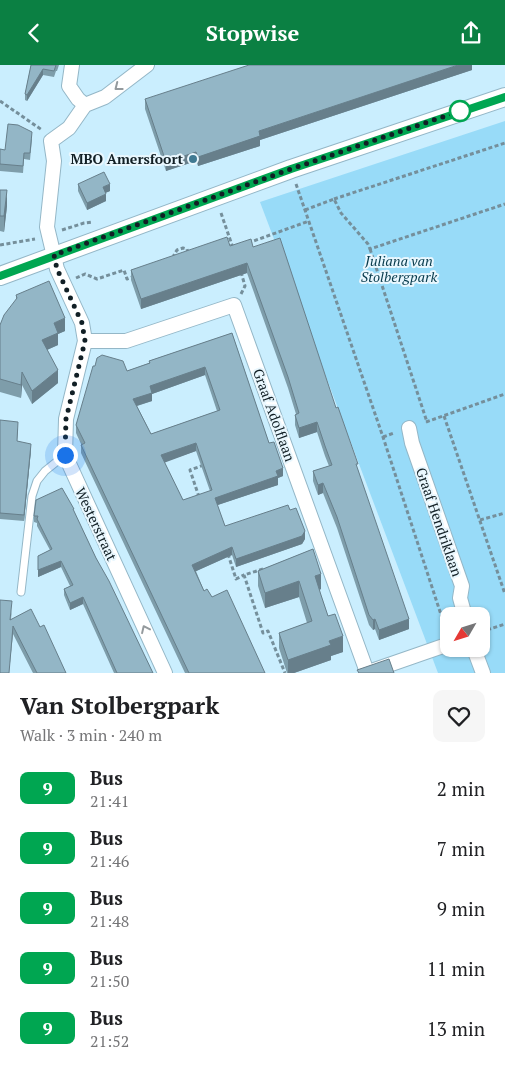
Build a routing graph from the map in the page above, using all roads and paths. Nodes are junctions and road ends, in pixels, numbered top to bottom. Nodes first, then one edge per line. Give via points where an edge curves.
1 (72, 65) edge
2 (147, 65) edge
3 (505, 97) edge
4 (0, 101) edge
5 (85, 105) junction
6 (50, 141) junction
7 (505, 143) edge
8 (291, 169) junction
9 (216, 196) junction
10 (334, 199) junction
11 (505, 204) edge
12 (305, 210) junction
13 (309, 221) junction
14 (49, 235) junction
15 (0, 245) edge
16 (223, 246) edge
17 (232, 246) junction
18 (370, 249) junction
19 (54, 255) junction
20 (235, 255) edge
21 (190, 257) edge
22 (177, 262) edge
23 (240, 271) edge
24 (144, 273) edge
25 (0, 276) edge
26 (64, 282) junction
27 (234, 305) junction
28 (85, 341) junction
29 (505, 394) edge
30 (444, 415) junction
31 (426, 422) junction
32 (408, 428) junction
33 (383, 437) junction
34 (65, 455) junction
35 (208, 463) edge
36 (199, 498) edge
37 (505, 513) edge
38 (480, 520) junction
39 (225, 547) edge
40 (270, 567) edge
41 (244, 575) junction
42 (21, 593) dead end
43 (505, 594) edge
44 (462, 607) edge
45 (440, 610) edge
46 (505, 624) edge
47 (490, 629) edge
48 (440, 647) edge
49 (477, 657) edge
50 (165, 673) edge
51 (285, 673) edge
52 (366, 673) edge
53 (483, 673) edge

1 - 5 street via 69,86
2 -> 5 street via 105,97
3 - 8 street
4 - 6 path via 38,126
5 - 6 street via 69,128
6 - 14 street, Westerstraat via 54,161 47,227
7 - 10 path
8 - 9 street
8 - 12 path
9 - 17 path
9 - 19 street
10 - 12 path
10 - 18 path
11 - 18 path
12 - 13 path
13 - 17 path
13 - 33 path
14 - 15 path
14 - 19 street, Westerstraat
16 - 17 path
17 - 20 path
18 - 31 path
19 - 25 street
19 - 26 street, Westerstraat
21 - 22 path via 187,249 176,250
23 - 27 path via 245,286
24 - 26 path via 127,279 124,269 97,279 84,275
26 - 28 street, Westerstraat via 82,323
27 - 28 street via 126,341
27 - 52 street, Graaf Adolflaan
28 - 34 street, Westerstraat via 66,419
29 - 30 path
30 - 31 path
30 - 38 path
31 - 32 path
32 - 33 path
32 - 44 street, Graaf Hendriklaan via 462,586
33 - 45 path
34 - 42 lane via 45,471 34,488
50 -> 34 street, Westerstraat
35 - 36 path via 190,470
37 - 38 path
38 - 43 path
39 - 41 path via 236,579
40 - 41 path
41 - 51 path via 262,633 268,631
46 - 47 path
48 - 52 street, Graaf Adolflaan
49 - 53 street

